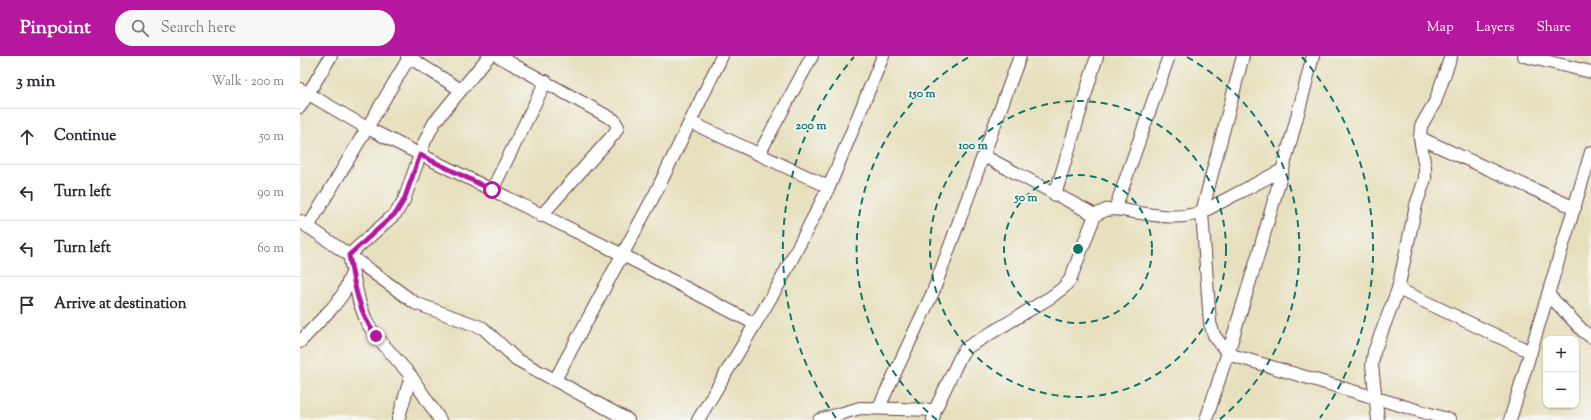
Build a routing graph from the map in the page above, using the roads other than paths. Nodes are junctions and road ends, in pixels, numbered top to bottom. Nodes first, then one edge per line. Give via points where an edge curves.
1 (331, 56) edge
2 (409, 56) edge
3 (489, 56) edge
4 (498, 56) edge
5 (722, 56) edge
6 (812, 56) edge
7 (883, 56) edge
8 (1020, 56) edge
9 (1097, 56) edge
10 (1169, 56) edge
11 (1243, 56) edge
12 (1313, 56) edge
13 (1451, 56) edge
14 (1524, 56) edge
15 (1591, 72) edge
16 (546, 81) junction
17 (461, 90) junction
18 (304, 91) edge
19 (300, 107) edge
20 (690, 122) junction
21 (367, 128) junction
22 (1420, 138) junction
23 (1591, 152) edge
24 (759, 154) junction
25 (420, 155) junction
26 (984, 156) junction
27 (1282, 170) junction
28 (829, 187) junction
29 (492, 190) junction
30 (1055, 195) junction
31 (1575, 208) junction
32 (1115, 209) junction
33 (1202, 212) junction
34 (1095, 215) junction
35 (542, 216) junction
36 (304, 224) edge
37 (349, 255) junction
38 (623, 255) junction
39 (352, 274) junction
40 (1398, 289) junction
41 (1548, 294) junction
42 (755, 324) junction
43 (1591, 337) edge
44 (300, 342) edge
45 (1531, 352) junction
46 (1228, 354) junction
47 (411, 376) junction
48 (555, 380) junction
49 (1375, 399) junction
50 (880, 407) junction
51 (934, 415) edge
52 (623, 419) edge
53 (398, 420) edge
54 (440, 420) edge
55 (698, 420) edge
56 (819, 420) edge
57 (1206, 420) edge
58 (1378, 420) edge
59 (1450, 420) edge
60 (1510, 420) edge

1 - 18 street
2 - 17 street
2 - 21 street
3 - 17 street
4 - 16 street
5 - 20 street
6 - 24 street
7 - 28 street
8 - 26 street
9 - 30 street
10 - 32 street
11 - 33 street
12 - 27 street
13 - 22 street via 1435,102 1421,126
14 - 15 street
16 - 29 street
16 - 35 street via 614,120 618,127
17 - 25 street via 434,123
18 - 19 street
18 - 21 street
20 - 24 street
20 - 38 street
21 - 25 street
21 - 36 street
22 - 31 street
22 - 40 street via 1425,179 1416,205
23 - 31 street
24 - 28 street
25 - 29 street
25 - 37 street via 404,200 396,213
26 - 30 street
26 - 50 street via 934,292
27 - 33 street
27 - 46 street
28 - 42 street via 779,284
29 - 35 street
30 - 34 street
31 - 41 street
32 - 33 street via 1174,217
32 - 34 street
33 - 46 street via 1210,323 1214,335
34 - 51 street via 1070,280 1051,297 966,348
35 - 38 street
36 - 37 street
37 - 39 street
37 - 48 street via 415,303 483,328 516,358
38 - 42 street
38 - 48 street
39 - 44 street via 343,294
39 - 47 street via 367,324
40 - 45 street
40 - 49 street via 1374,352 1372,365
41 - 43 street via 1583,332
41 - 45 street
42 - 55 street
45 - 60 street
46 - 49 street
46 - 57 street
47 - 53 street
47 - 54 street
48 - 52 street
49 - 58 street
49 - 59 street
50 - 51 street
50 - 56 street via 847,410

